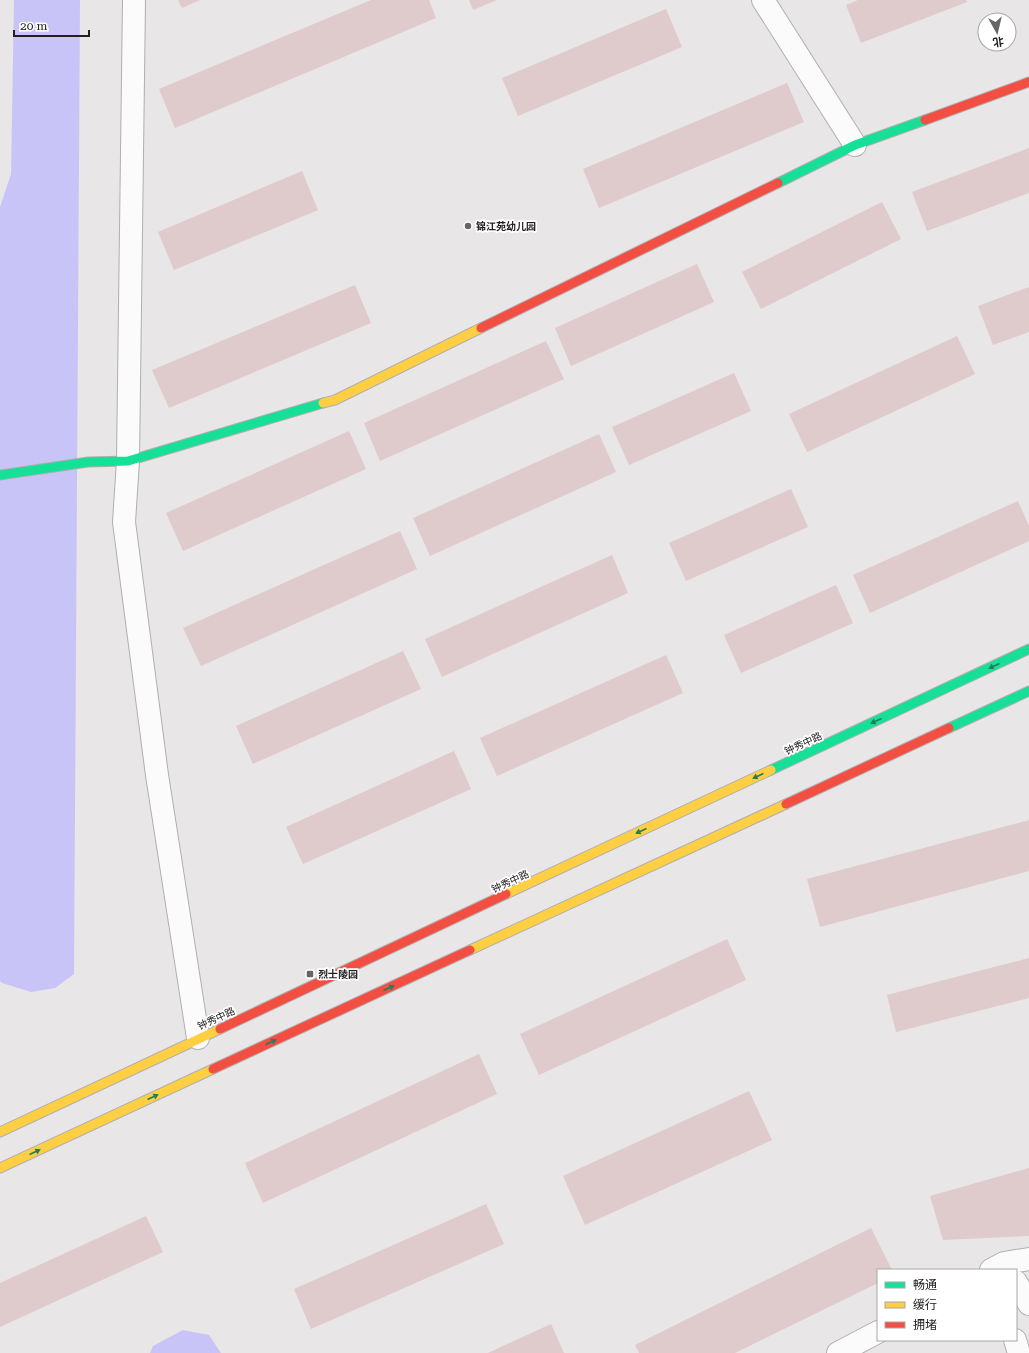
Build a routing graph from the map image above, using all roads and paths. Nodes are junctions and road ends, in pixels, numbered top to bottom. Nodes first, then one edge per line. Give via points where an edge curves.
1 (134, 0) edge
2 (763, 0) edge
3 (1029, 82) edge
4 (855, 145) junction
5 (128, 461) junction
6 (0, 475) edge
7 (1029, 649) edge
8 (1029, 691) edge
9 (198, 1038) junction
10 (0, 1132) edge
11 (0, 1168) edge
12 (1029, 1259) edge
13 (1002, 1268) edge
14 (1017, 1284) edge
15 (1029, 1304) edge
16 (877, 1333) edge
17 (1015, 1341) edge
18 (838, 1353) edge
19 (1019, 1353) edge

1 - 5 street
2 - 4 street
3 - 4 main road
4 - 5 main road via 335,400
5 - 6 main road via 88,462
5 - 9 street via 124,522 157,775
7 -> 9 main road, 钟秀中路
11 -> 8 main road
9 - 10 main road, 钟秀中路
12 - 13 street
14 - 15 street
16 - 18 street
17 - 19 street

